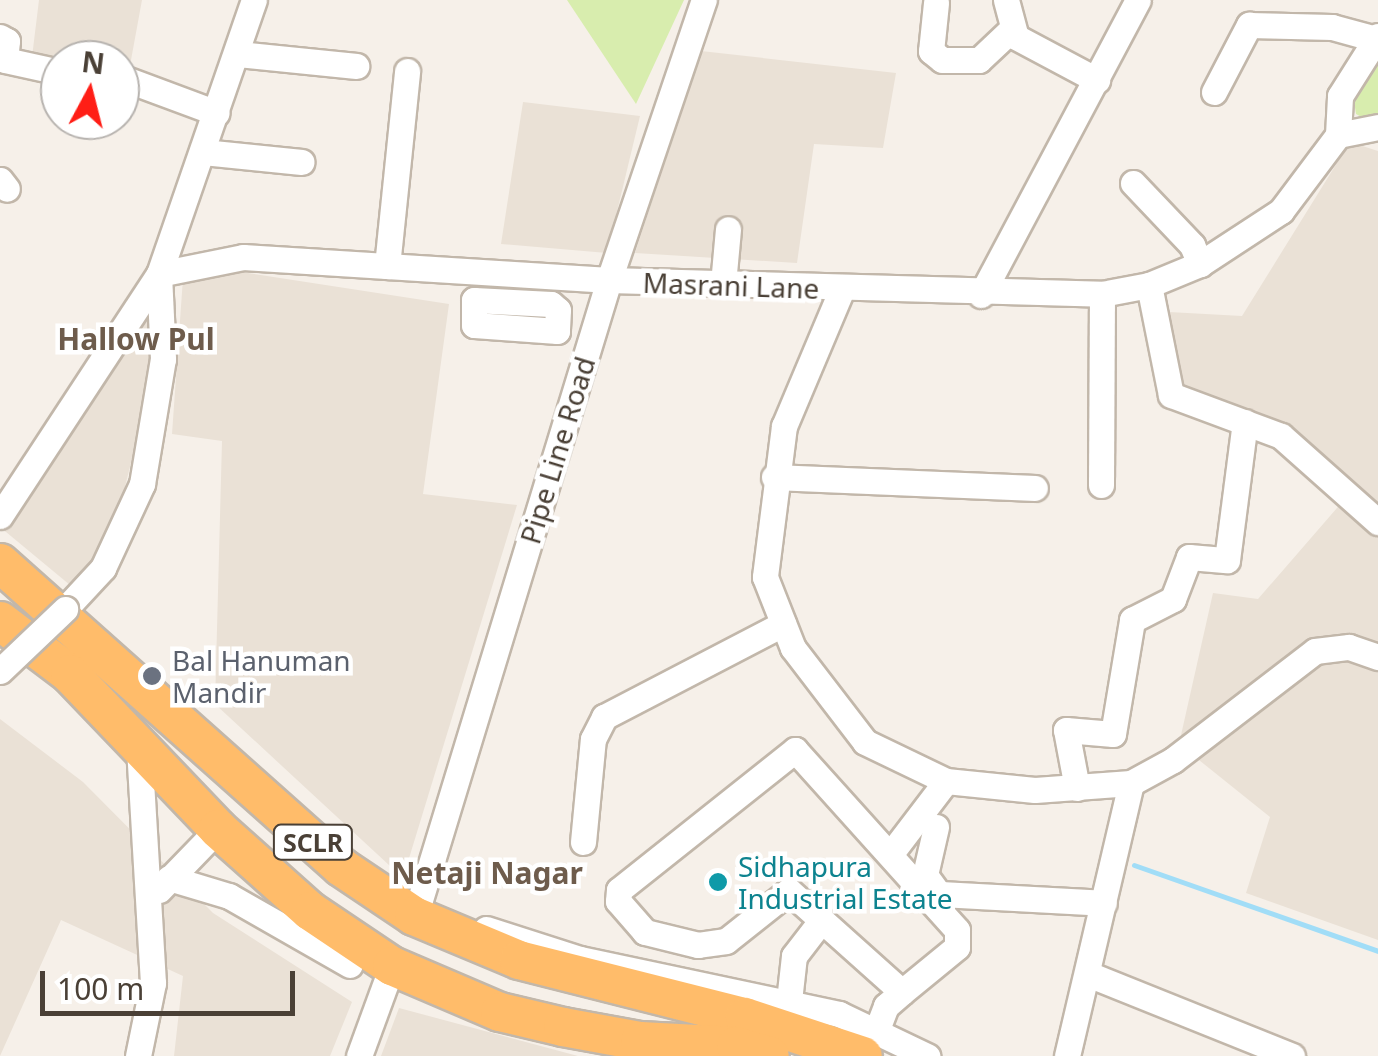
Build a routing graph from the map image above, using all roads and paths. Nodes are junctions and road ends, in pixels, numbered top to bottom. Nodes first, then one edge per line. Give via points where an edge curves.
1 (254, 0) edge
2 (704, 0) edge
3 (1006, 0) edge
4 (1138, 0) edge
5 (936, 3) dead end
6 (1012, 30) junction
7 (0, 37) edge
8 (1377, 37) edge
9 (238, 54) junction
10 (356, 66) dead end
11 (40, 68) edge
12 (407, 71) dead end
13 (1096, 80) junction
14 (140, 84) edge
15 (1214, 92) dead end
16 (217, 113) junction
17 (1378, 127) edge
18 (1338, 135) junction
19 (203, 152) junction
20 (300, 162) dead end
21 (1133, 183) dead end
22 (728, 228) dead end
23 (1200, 264) junction
24 (387, 266) junction
25 (160, 274) junction
26 (536, 276) junction
27 (609, 280) junction
28 (723, 284) junction
29 (1149, 285) junction
30 (842, 288) junction
31 (1102, 294) junction
32 (981, 296) junction
33 (534, 303) junction
34 (558, 322) junction
35 (595, 327) junction
36 (1245, 422) junction
37 (774, 477) junction
38 (1101, 485) dead end
39 (1035, 488) dead end
40 (0, 516) edge
41 (1378, 522) edge
42 (0, 563) edge
43 (33, 595) edge
44 (3, 624) edge
45 (783, 624) junction
46 (1378, 657) edge
47 (0, 671) edge
48 (139, 748) junction
49 (946, 781) junction
50 (1130, 783) junction
51 (1077, 788) junction
52 (218, 829) junction
53 (916, 837) junction
54 (584, 842) dead end
55 (170, 878) junction
56 (151, 897) junction
57 (1099, 897) junction
58 (417, 910) junction
59 (821, 921) junction
60 (645, 932) junction
61 (350, 966) dead end
62 (392, 966) junction
63 (638, 970) junction
64 (1088, 974) junction
65 (902, 992) junction
66 (715, 997) junction
67 (788, 1002) junction
68 (640, 1042) junction
69 (870, 1044) edge
70 (138, 1056) edge
71 (359, 1056) edge
72 (680, 1056) edge
73 (770, 1056) edge
74 (927, 1056) edge
75 (1067, 1056) edge
76 (1292, 1056) edge

1 - 9 street
2 - 27 street, Pipe Line Road
3 - 6 street
4 - 13 street
5 - 6 street via 931,51 942,60 979,60
6 - 13 street via 1032,50
7 - 11 street via 7,41 4,60
8 - 15 street via 1332,27 1249,24
8 - 18 street via 1340,96
9 - 10 street
9 - 16 street
12 - 24 street
13 - 32 street
14 - 16 street
16 - 19 street
17 - 18 street
18 - 23 street via 1281,212
19 - 20 street
19 - 25 street
21 - 23 street via 1192,244
22 - 28 street
23 - 29 street
24 - 25 street, Masrani Lane via 243,256
24 - 26 street, Masrani Lane
25 - 40 street
25 - 43 street via 164,359 142,484 103,568
26 - 27 street, Masrani Lane
26 - 33 street
27 - 28 street, Masrani Lane
27 - 35 street, Pipe Line Road
28 - 30 street, Masrani Lane
29 - 31 street
29 - 36 street via 1170,395
30 - 32 street
30 - 37 street, Masrani Lane via 784,426
31 - 32 street
31 - 38 street
33 - 34 street via 555,306
33 - 34 street via 476,298 473,324 555,333
34 - 35 street
35 - 58 street, Pipe Line Road
36 - 41 street via 1281,436
36 - 51 street via 1227,560 1189,558 1173,599 1132,620 1113,734 1066,730
37 - 39 street
37 - 45 street, Masrani Lane via 764,577
42 - 43 highway
43 - 47 street, bridge
43 - 58 highway, SCLR via 341,867
44 - 48 highway, SCLR via 70,674
45 - 49 street, Masrani Lane via 792,648 865,742
45 - 54 street via 604,717 593,739
46 - 50 street, Masrani Lane via 1350,646 1314,651 1173,760
48 - 52 highway, SCLR
48 - 56 street
49 - 51 street, Masrani Lane
49 - 53 street
50 - 51 street, Masrani Lane
50 - 57 street via 1106,848
52 - 55 street
52 - 62 highway, SCLR via 310,910
53 - 57 street via 925,875 939,894
53 - 60 street via 795,750 619,890 618,901
53 - 65 street via 960,938
55 - 56 street
55 - 61 street via 229,896
56 - 70 street via 153,983
57 - 64 street
58 - 63 street
58 - 66 highway, SCLR via 519,960
59 - 60 street via 788,892 726,941 698,945
59 - 65 street
59 - 67 street via 794,956
60 - 63 street
62 - 68 highway, SCLR via 500,1012
62 - 71 street
63 - 66 street
64 - 75 street
64 - 76 street
65 - 69 street via 886,1006
66 - 67 street
66 - 69 highway, SCLR
67 - 69 street
68 - 72 street
68 - 73 highway, SCLR via 736,1046
69 - 74 street

